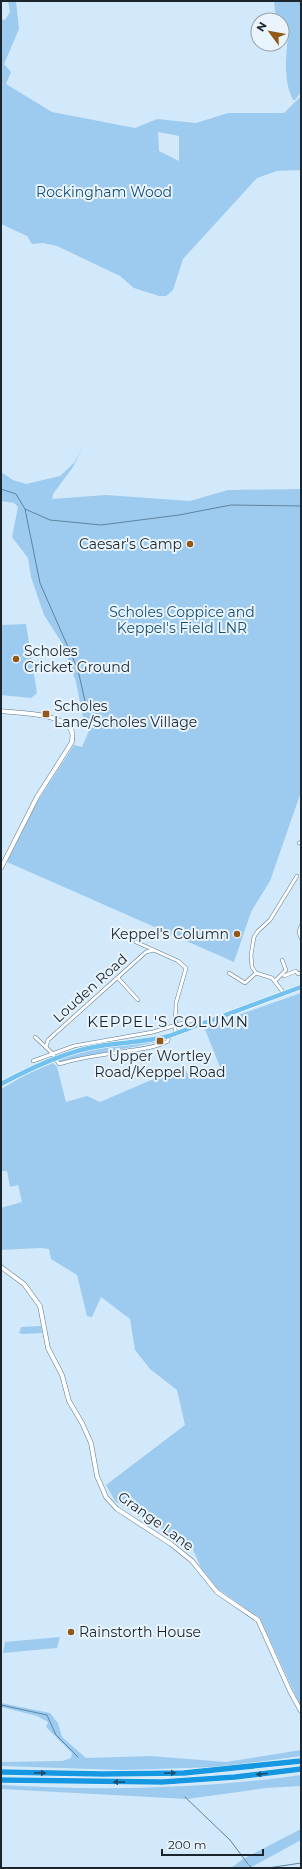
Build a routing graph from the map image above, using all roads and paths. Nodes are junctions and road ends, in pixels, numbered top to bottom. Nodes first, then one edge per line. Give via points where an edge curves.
1 (1, 712) edge
2 (1, 868) edge
3 (297, 876) dead end
4 (301, 926) edge
5 (301, 938) edge
6 (136, 942) dead end
7 (154, 950) junction
8 (282, 960) dead end
9 (229, 973) dead end
10 (256, 973) junction
11 (301, 973) edge
12 (284, 976) dead end
13 (118, 978) junction
14 (275, 981) junction
15 (301, 986) edge
16 (283, 992) junction
17 (138, 1000) dead end
18 (196, 1019) dead end
19 (175, 1026) junction
20 (175, 1034) junction
21 (169, 1036) junction
22 (35, 1037) dead end
23 (46, 1047) junction
24 (52, 1053) junction
25 (55, 1058) junction
26 (33, 1061) dead end
27 (1, 1084) edge
28 (1, 1267) edge
29 (301, 1711) edge
30 (301, 1760) edge
31 (301, 1769) edge
32 (1, 1772) edge
33 (1, 1780) edge

1 - 2 street via 54,719 69,728 72,742 37,797
3 - 10 street via 270,920 254,938 251,962
4 - 5 street via 298,932
6 - 7 street
7 - 13 street, Louden Road via 146,952
7 - 19 street via 182,963 186,968 176,1003
8 - 14 street via 286,970
9 - 10 street via 245,983
10 - 14 street
11 - 12 street via 298,974 296,971
13 - 17 street
13 - 23 street, Louden Road via 48,1040
14 - 16 street
15 - 16 main road
16 - 20 main road
18 - 19 street
19 - 20 street
19 - 24 street
20 - 21 main road
21 - 25 main road via 91,1047
21 - 25 street via 168,1041 150,1047 59,1064
22 - 23 street
23 - 24 street
24 - 25 street
24 - 26 street
25 - 27 main road
28 - 29 street, Grange Lane via 24,1284 40,1306 48,1348 62,1375 69,1402 90,1443 97,1476 106,1498 117,1509 171,1544 192,1561 218,1592 258,1620
32 -> 30 highway via 184,1773
31 -> 33 highway via 162,1782

